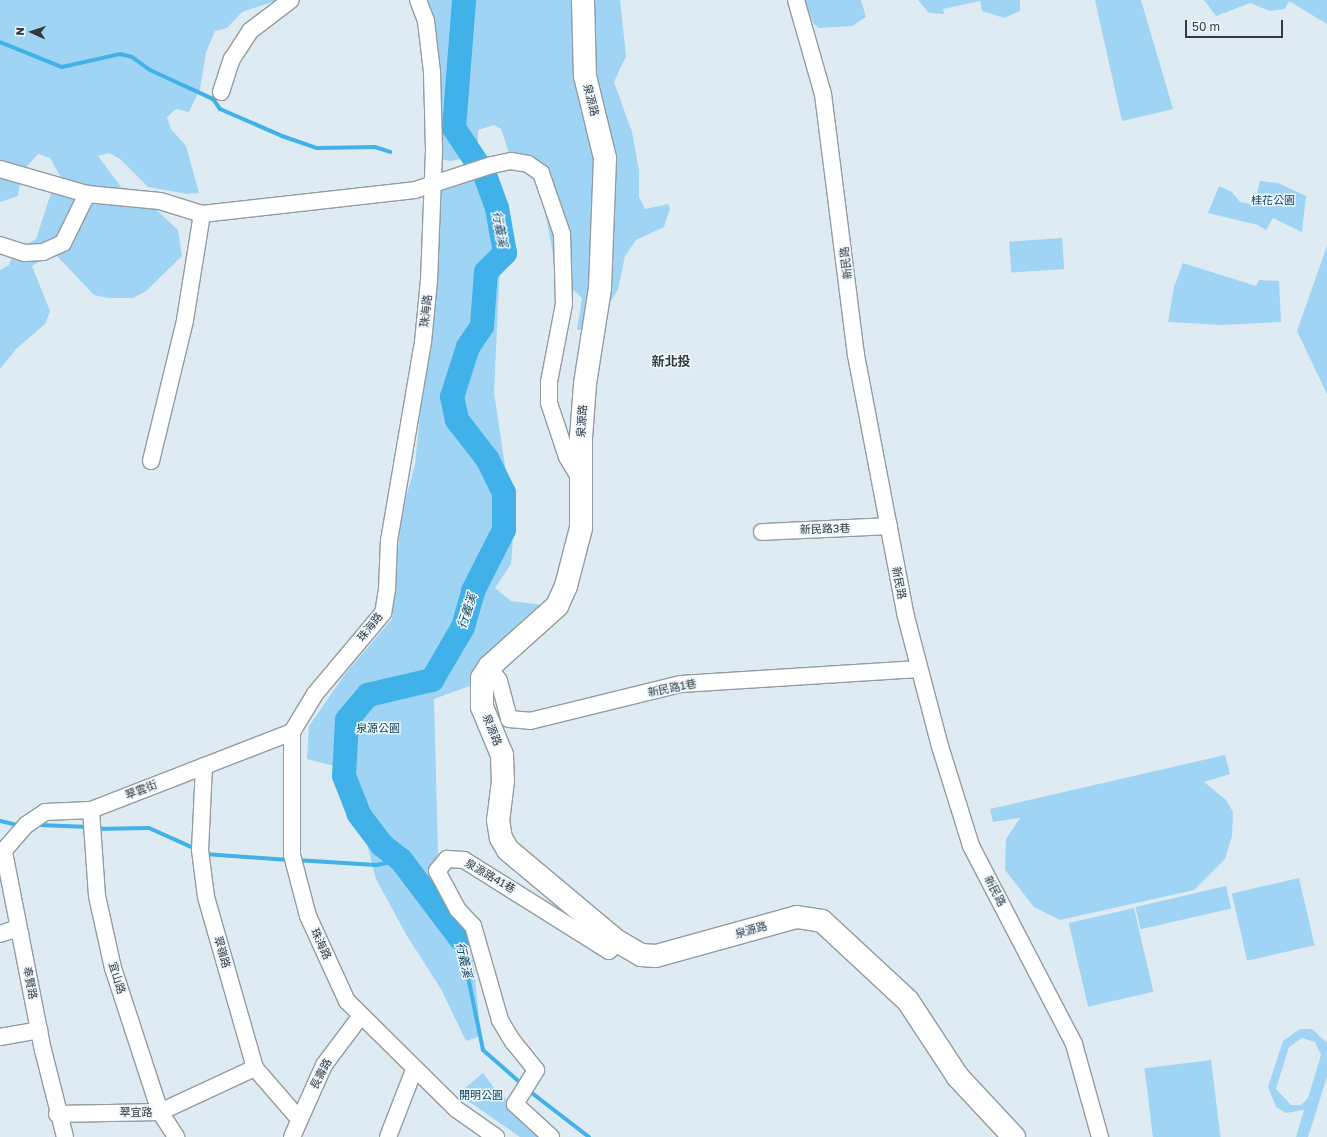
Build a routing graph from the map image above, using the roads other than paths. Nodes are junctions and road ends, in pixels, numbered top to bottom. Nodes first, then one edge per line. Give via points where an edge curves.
1 (291, 0) edge
2 (418, 0) edge
3 (583, 0) edge
4 (796, 0) edge
5 (221, 92) dead end
6 (0, 169) edge
7 (432, 185) junction
8 (87, 194) junction
9 (202, 214) junction
10 (0, 245) edge
11 (151, 461) dead end
12 (582, 481) junction
13 (889, 526) junction
14 (762, 532) dead end
15 (489, 667) junction
16 (919, 669) junction
17 (292, 732) junction
18 (204, 766) junction
19 (91, 810) junction
20 (2, 854) edge
21 (20, 933) junction
22 (0, 934) edge
23 (617, 941) junction
24 (360, 1017) junction
25 (39, 1030) junction
26 (0, 1037) edge
27 (255, 1068) junction
28 (414, 1070) junction
29 (160, 1112) junction
30 (57, 1114) junction
31 (299, 1119) junction
32 (474, 1132) edge
33 (65, 1137) edge
34 (176, 1137) edge
35 (292, 1137) edge
36 (388, 1137) edge
37 (496, 1137) edge
38 (551, 1137) edge
39 (1014, 1137) edge
40 (1100, 1137) edge

1 - 5 street via 250,31 232,59
2 - 7 street, 珠海路 via 426,21 432,72
3 - 12 street, 泉源路 via 585,76 605,158 600,288 585,384
4 - 13 street, 新民路 via 823,94 856,355
6 - 8 street
7 - 9 street via 415,190
7 - 12 street via 462,173 511,161 528,164 541,173 562,234 564,304 549,382 549,403 567,457
7 - 17 street, 珠海路 via 429,280 423,342 389,540 383,613 315,694
8 - 9 street via 160,201
8 - 10 street via 63,243 43,252 25,253
9 - 11 street via 185,320
12 - 15 street, 泉源路 via 581,528 566,586 557,606
13 - 14 street, 新民路3巷
13 - 16 street, 新民路
15 - 16 street, 新民路1巷 via 499,681 509,719 530,721 681,684
15 - 23 street, 泉源路 via 482,678 482,707 502,755 503,781 498,820 501,838 508,850
16 - 40 street, 新民路 via 972,846 1074,1044
17 - 18 street, 翠雲街
17 - 24 street, 珠海路 via 292,856 308,916 347,1001
18 - 19 street, 翠雲街
18 - 27 street, 翠嶺路 via 200,850 206,897
19 - 20 street, 翠雲街 via 46,812 26,825
19 - 29 street, 宜山路 via 97,896 113,968
20 - 21 street, 奉賢路
21 - 22 street via 12,930
21 - 25 street, 奉賢路
23 - 38 street, 泉源路41巷 via 609,951 464,860 447,859 437,871 458,910 473,926 500,1020 513,1042 536,1070 515,1104
23 - 39 street, 泉源路 via 641,955 656,956 797,917 822,920 908,1001 958,1077
24 - 28 street, 珠海路
24 - 31 street, 長壽路 via 324,1066
25 - 26 street
25 - 30 street, 奉賢路
27 - 29 street, 翠宜路
27 - 31 street, 翠嶺路
28 - 32 street, 珠海路
28 - 36 street
29 - 30 street, 翠宜路
29 - 34 street, 宜山路
30 - 33 street
31 - 35 street, 長壽路
32 - 37 street, 珠海路

